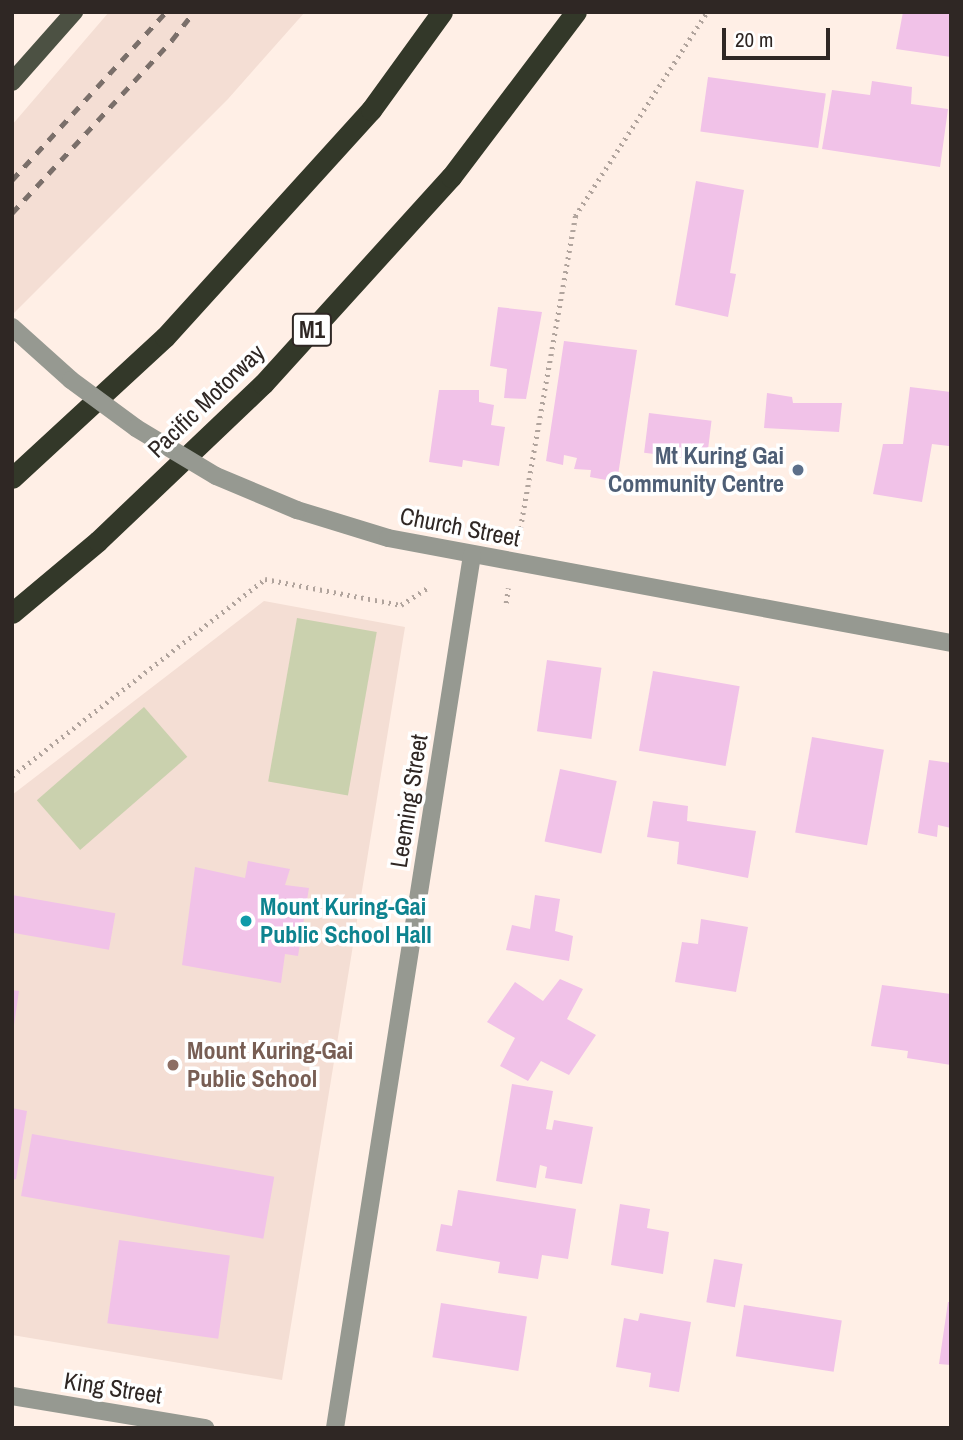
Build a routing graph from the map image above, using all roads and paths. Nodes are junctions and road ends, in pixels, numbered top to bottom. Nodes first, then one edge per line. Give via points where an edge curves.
1 (74, 12) edge
2 (442, 12) edge
3 (576, 12) edge
4 (707, 12) edge
5 (12, 82) edge
6 (12, 327) edge
7 (12, 478) edge
8 (472, 555) junction
9 (513, 562) junction
10 (427, 588) dead end
11 (506, 603) dead end
12 (12, 613) edge
13 (951, 643) edge
14 (12, 776) edge
15 (12, 1396) edge
16 (205, 1428) edge
17 (335, 1428) edge

1 - 5 main road
2 - 7 highway via 371,110 165,337
3 - 12 highway, Pacific Motorway / M1 via 451,177 263,384 98,541
4 - 9 path via 575,216
6 - 8 street, Church Street, bridge via 71,380 136,428 216,476 297,510 388,538
8 - 9 street, Church Street
8 - 17 street, Leeming Street
9 - 11 path
9 - 13 street, Church Street
10 - 14 path via 401,605 265,579
15 - 16 street, King Street

